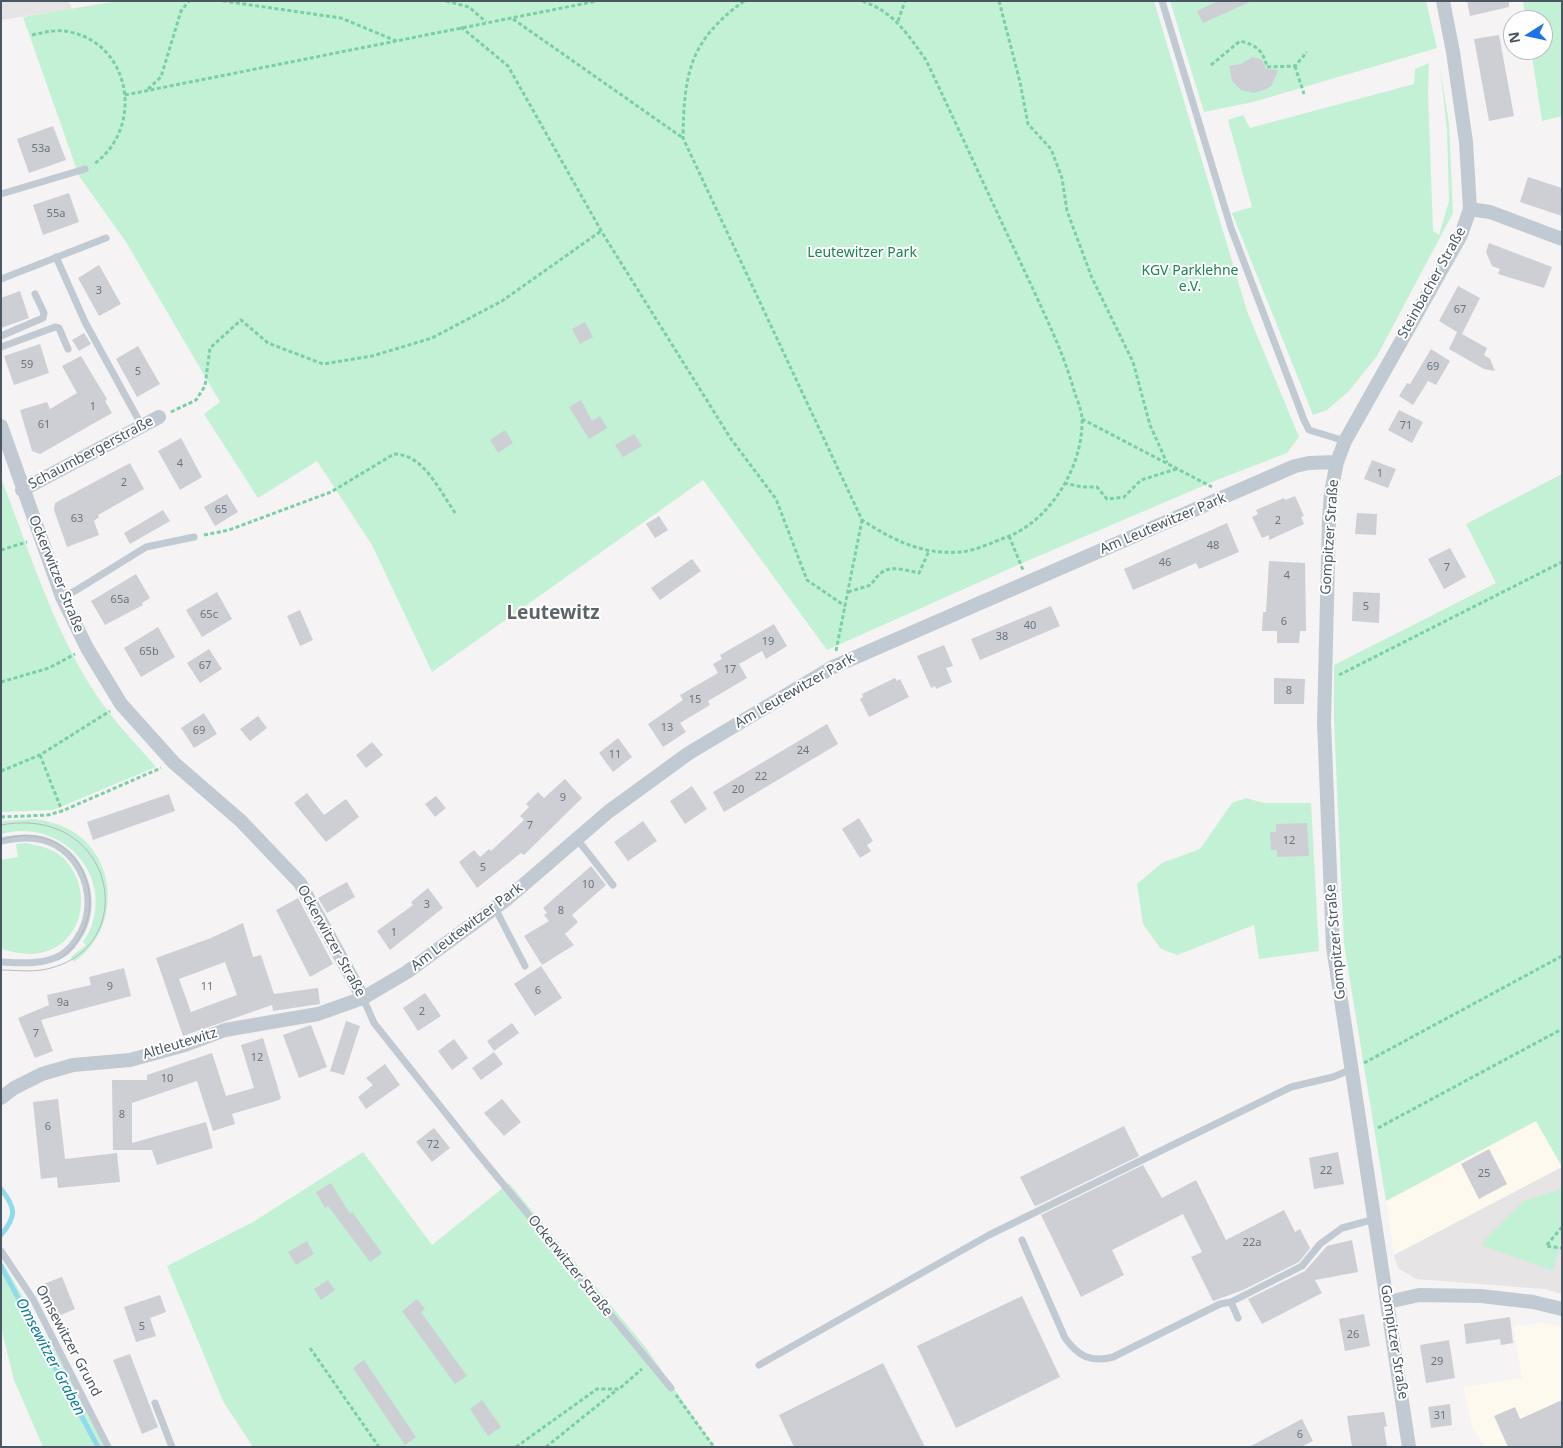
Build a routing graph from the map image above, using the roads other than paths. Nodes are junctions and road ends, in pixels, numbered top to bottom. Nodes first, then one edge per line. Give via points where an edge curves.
1 (1162, 1) edge
2 (1443, 1) edge
3 (85, 169) road end
4 (1, 194) edge
5 (1470, 209) junction
6 (106, 238) dead end
7 (1562, 239) edge
8 (56, 257) junction
9 (1, 279) edge
10 (35, 294) dead end
11 (1, 336) edge
12 (1, 348) edge
13 (68, 349) dead end
14 (160, 417) road end
15 (1, 426) edge
16 (142, 426) junction
17 (1345, 442) junction
18 (1337, 462) junction
19 (22, 490) junction
20 (194, 537) road end
21 (62, 597) junction
22 (577, 839) junction
23 (1, 841) edge
24 (613, 885) dead end
25 (495, 908) junction
26 (1, 962) edge
27 (525, 966) dead end
28 (363, 998) junction
29 (1352, 1069) junction
30 (1, 1098) edge
31 (1375, 1218) junction
32 (1022, 1240) dead end
33 (1, 1251) edge
34 (1230, 1302) junction
35 (1388, 1302) junction
36 (1562, 1309) edge
37 (1238, 1318) dead end
38 (759, 1365) dead end
39 (671, 1388) road end
40 (155, 1403) dead end
41 (108, 1447) edge
42 (172, 1447) edge
43 (1409, 1447) edge

1 - 17 lane via 1231,228 1304,420 1309,430
2 - 5 street, Steinbacher Straße via 1464,118
3 - 4 lane
5 - 7 street via 1490,212
5 - 17 street, Steinbacher Straße via 1461,235
6 - 8 lane
8 - 9 lane
8 - 16 lane via 85,322
10 - 11 lane via 44,313 43,318
12 - 13 lane via 55,326
14 - 16 street, Schaumbergerstraße
15 - 19 street, Ockerwitzer Straße
16 - 19 street, Schaumbergerstraße
17 - 18 street, Steinbacher Straße
18 - 22 street, Am Leutewitzer Park via 1295,466 832,667 689,754 608,812
18 - 29 street, Gompitzer Straße via 1329,520 1323,675 1333,947
19 - 21 street, Ockerwitzer Straße
20 - 21 lane via 146,547
21 - 28 street, Ockerwitzer Straße via 87,648 121,704 174,762 241,821 300,882
22 - 24 lane
22 - 25 street, Am Leutewitzer Park
23 - 26 lane via 32,837 58,847 78,867 85,881 88,905 84,926 76,942 62,954 39,962
25 - 27 lane
25 - 28 street, Am Leutewitzer Park via 407,972
28 - 30 street, Altleutewitz via 318,1014 225,1030 130,1060 72,1065 42,1074
28 - 39 lane, Ockerwitzer Straße via 374,1023
29 - 31 street, Gompitzer Straße
29 - 38 lane via 1291,1088 989,1235
31 - 34 lane via 1342,1228 1320,1244 1302,1266
31 - 35 street, Gompitzer Straße
32 - 34 lane via 1065,1338 1073,1349 1088,1358 1113,1357
33 - 41 lane, Omsewitzer Grund via 34,1299
34 - 37 lane
35 - 36 street via 1419,1295 1481,1296
35 - 43 street, Gompitzer Straße
40 - 42 lane

